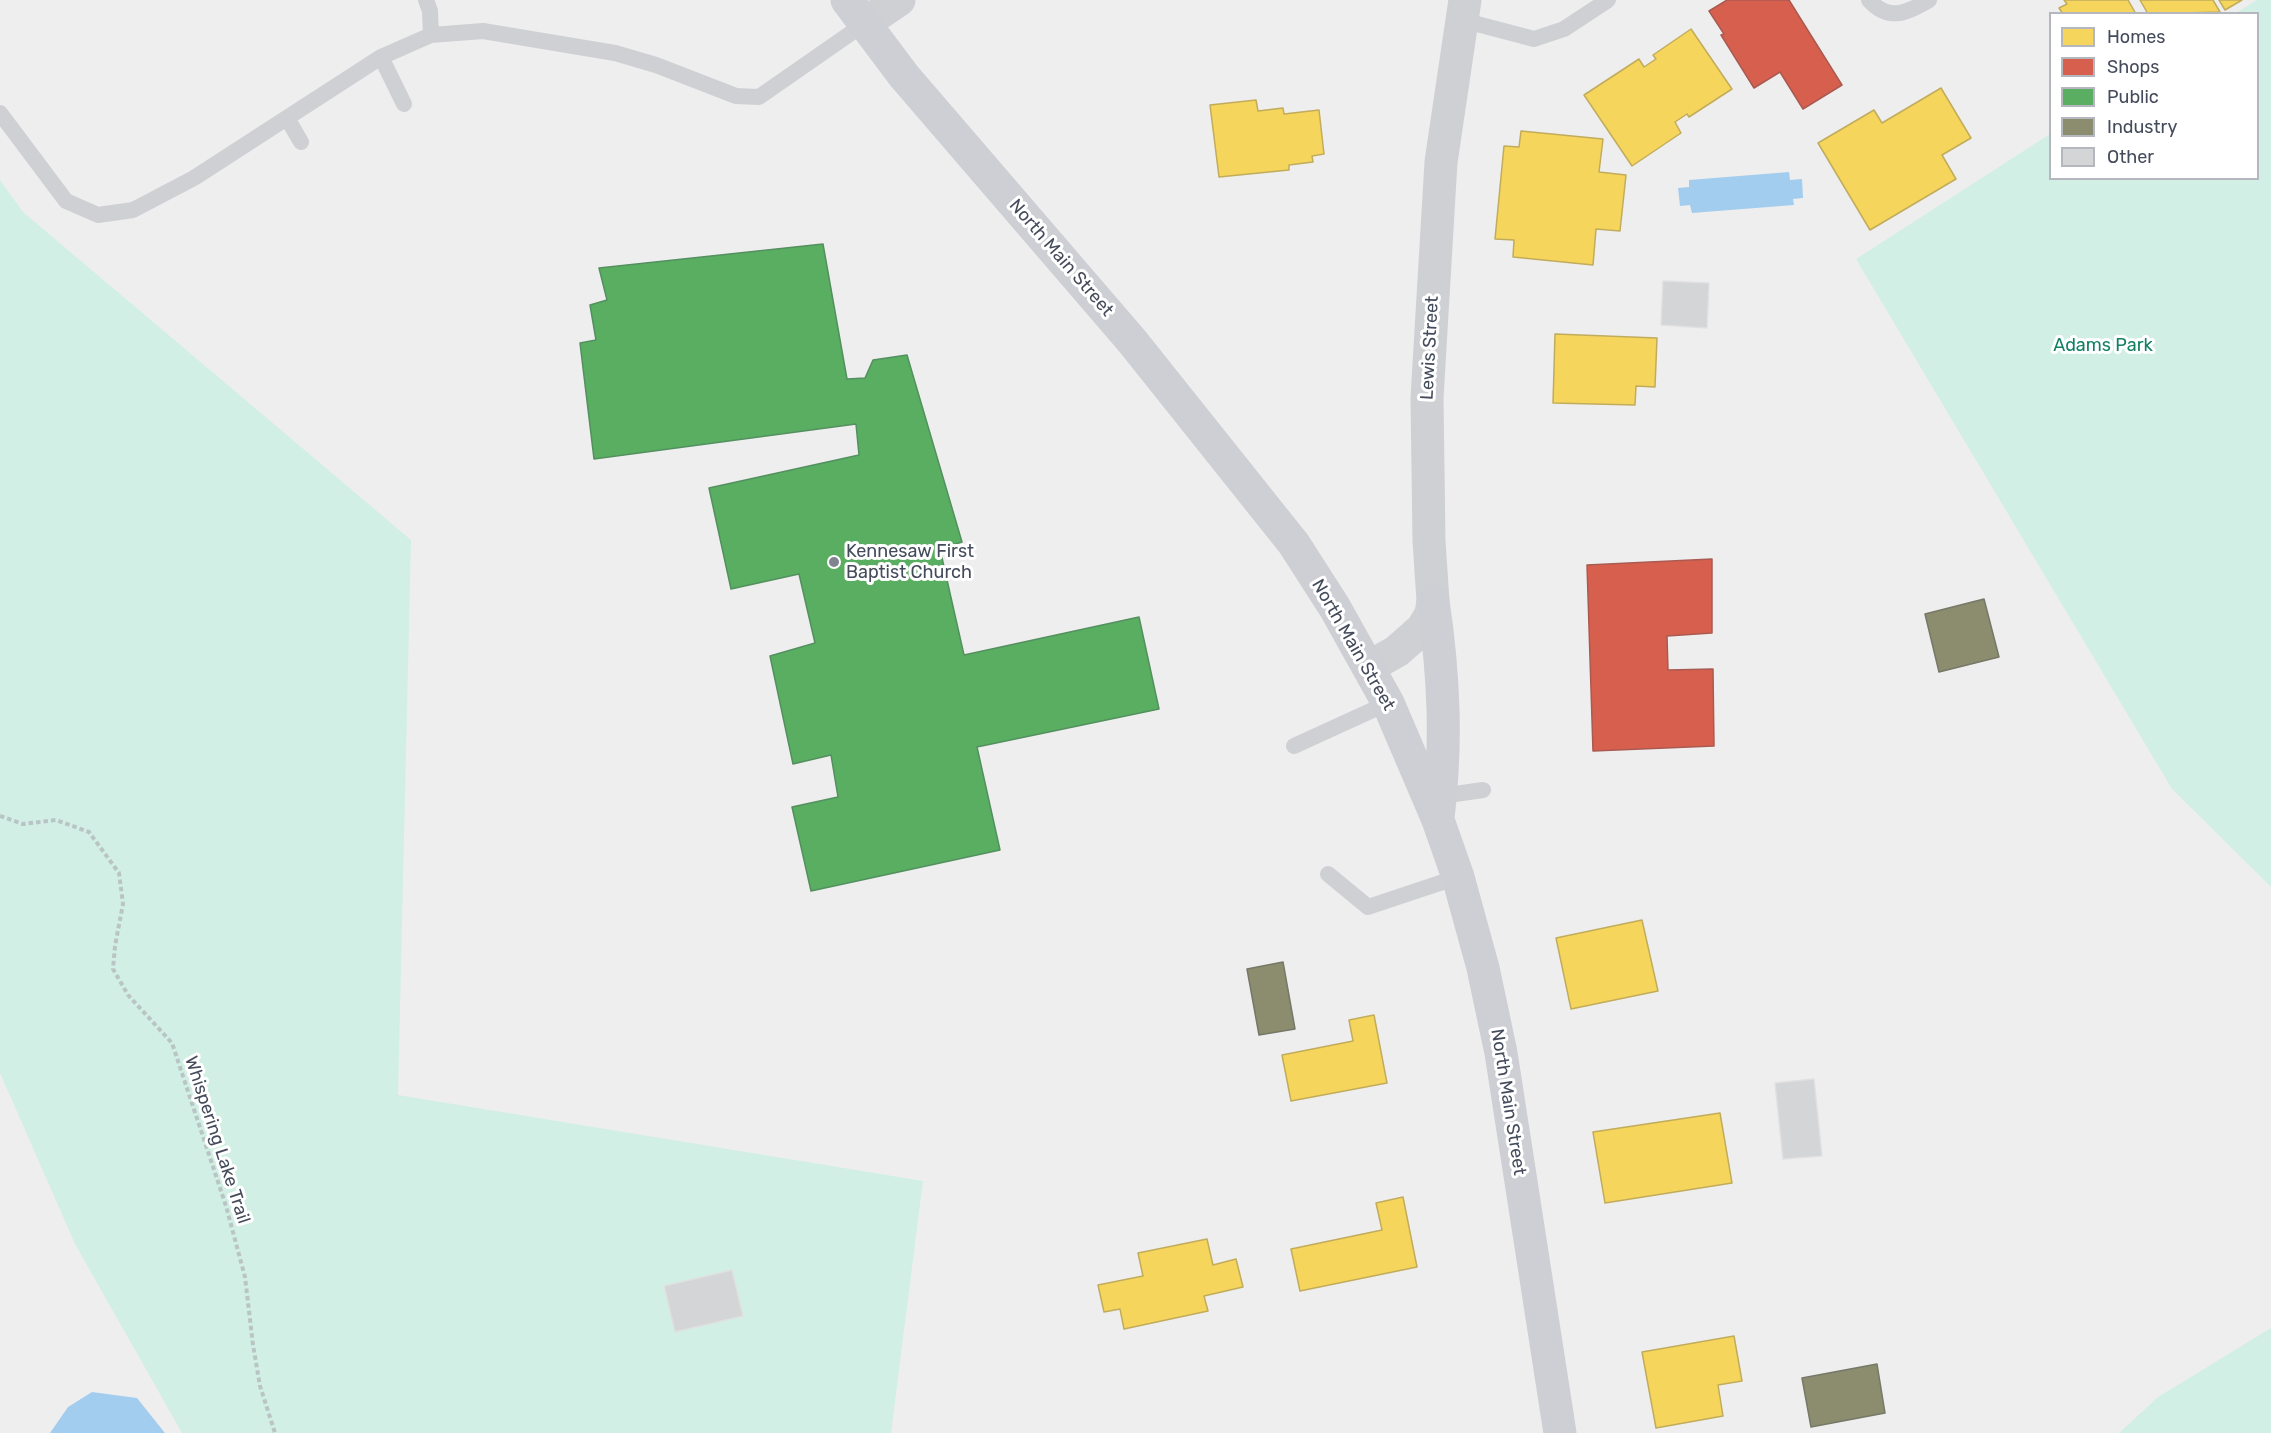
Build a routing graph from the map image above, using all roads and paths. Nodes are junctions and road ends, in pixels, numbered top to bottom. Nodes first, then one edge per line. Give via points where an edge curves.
1 (426, 0) edge
2 (899, 0) edge
3 (1608, 0) edge
4 (1869, 0) edge
5 (1929, 0) edge
6 (1463, 10) edge
7 (855, 12) edge
8 (430, 35) junction
9 (381, 57) junction
10 (404, 104) dead end
11 (0, 113) edge
12 (287, 118) junction
13 (301, 142) dead end
14 (1434, 601) junction
15 (1369, 667) junction
16 (1388, 703) junction
17 (1294, 746) dead end
18 (1483, 790) dead end
19 (1439, 808) junction
20 (0, 816) edge
21 (1329, 874) dead end
22 (1458, 877) junction
23 (275, 1433) edge
24 (1560, 1433) edge

1 - 8 lane
2 - 7 street
3 - 6 lane via 1563,29 1534,39
4 - 5 lane via 1878,10 1891,13 1906,13
6 - 14 street, Lewis Street via 1441,162 1427,398
7 - 8 lane via 759,97 736,96 656,65 615,54 483,31
7 - 15 main road, North Main Street via 904,76 1132,341 1294,544
8 - 9 lane
9 - 10 lane
9 - 12 lane
11 - 12 lane via 66,201 98,215 133,210 194,178
12 - 13 lane
14 - 15 street, Lewis Street via 1422,629 1397,651
14 - 19 main road via 1445,708
15 - 16 main road, North Main Street
16 - 17 lane
16 - 19 main road, North Main Street
18 - 19 lane
19 - 22 main road, North Main Street
20 - 23 path, Whispering Lake Trail via 23,824 56,820 89,832 119,873 123,904 113,969 128,995 172,1043 226,1206 245,1277 260,1386
21 - 22 lane via 1368,907
22 - 24 main road, North Main Street via 1501,1053

